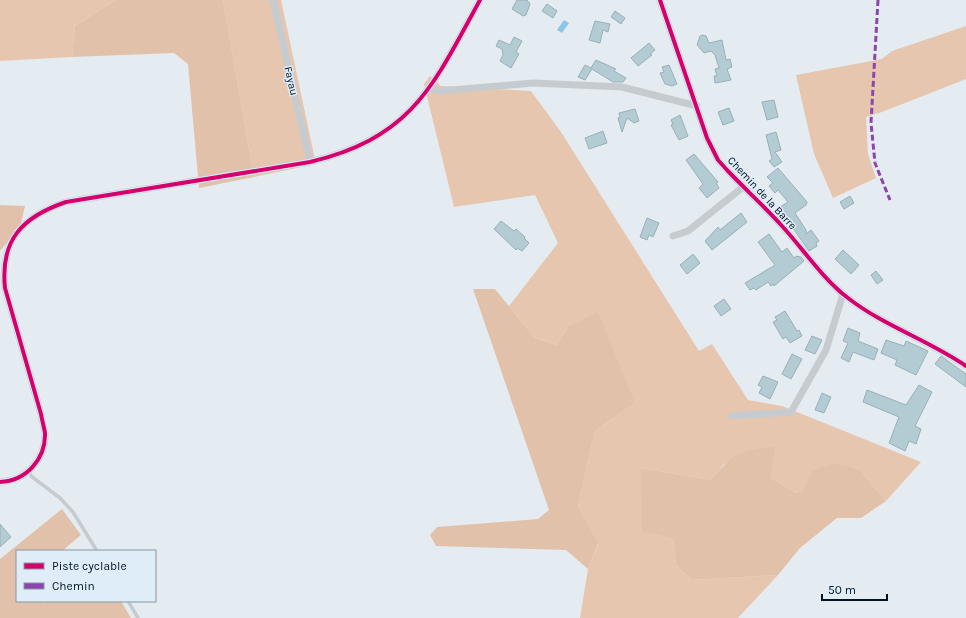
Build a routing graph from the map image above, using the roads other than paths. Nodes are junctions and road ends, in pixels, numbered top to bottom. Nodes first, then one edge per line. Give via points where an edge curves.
1 (273, 0) edge
2 (480, 0) edge
3 (660, 0) edge
4 (430, 88) junction
5 (697, 106) junction
6 (310, 162) junction
7 (743, 187) junction
8 (674, 236) dead end
9 (843, 294) junction
10 (966, 366) edge
11 (732, 416) dead end
12 (29, 471) junction
13 (0, 482) edge
14 (96, 550) edge
15 (129, 602) edge
16 (138, 618) edge

1 - 6 street, Fayau
2 - 4 street
3 - 5 street, Chemin de la Barre
4 - 5 street via 440,91 533,82 622,87
4 - 6 street via 411,111 385,132 346,152
5 - 7 street, Chemin de la Barre via 707,138 718,160
6 - 12 street via 66,202 37,214 16,233 8,246 4,262 4,281 44,433 44,445 39,459
7 - 8 street via 688,231
7 - 9 street, Chemin de la Barre
9 - 10 street, Chemin de la Barre via 878,318 935,346
9 - 11 street via 826,350 792,412
12 - 13 street via 10,482
12 - 14 lane via 31,476 60,498 73,512
15 - 16 lane

